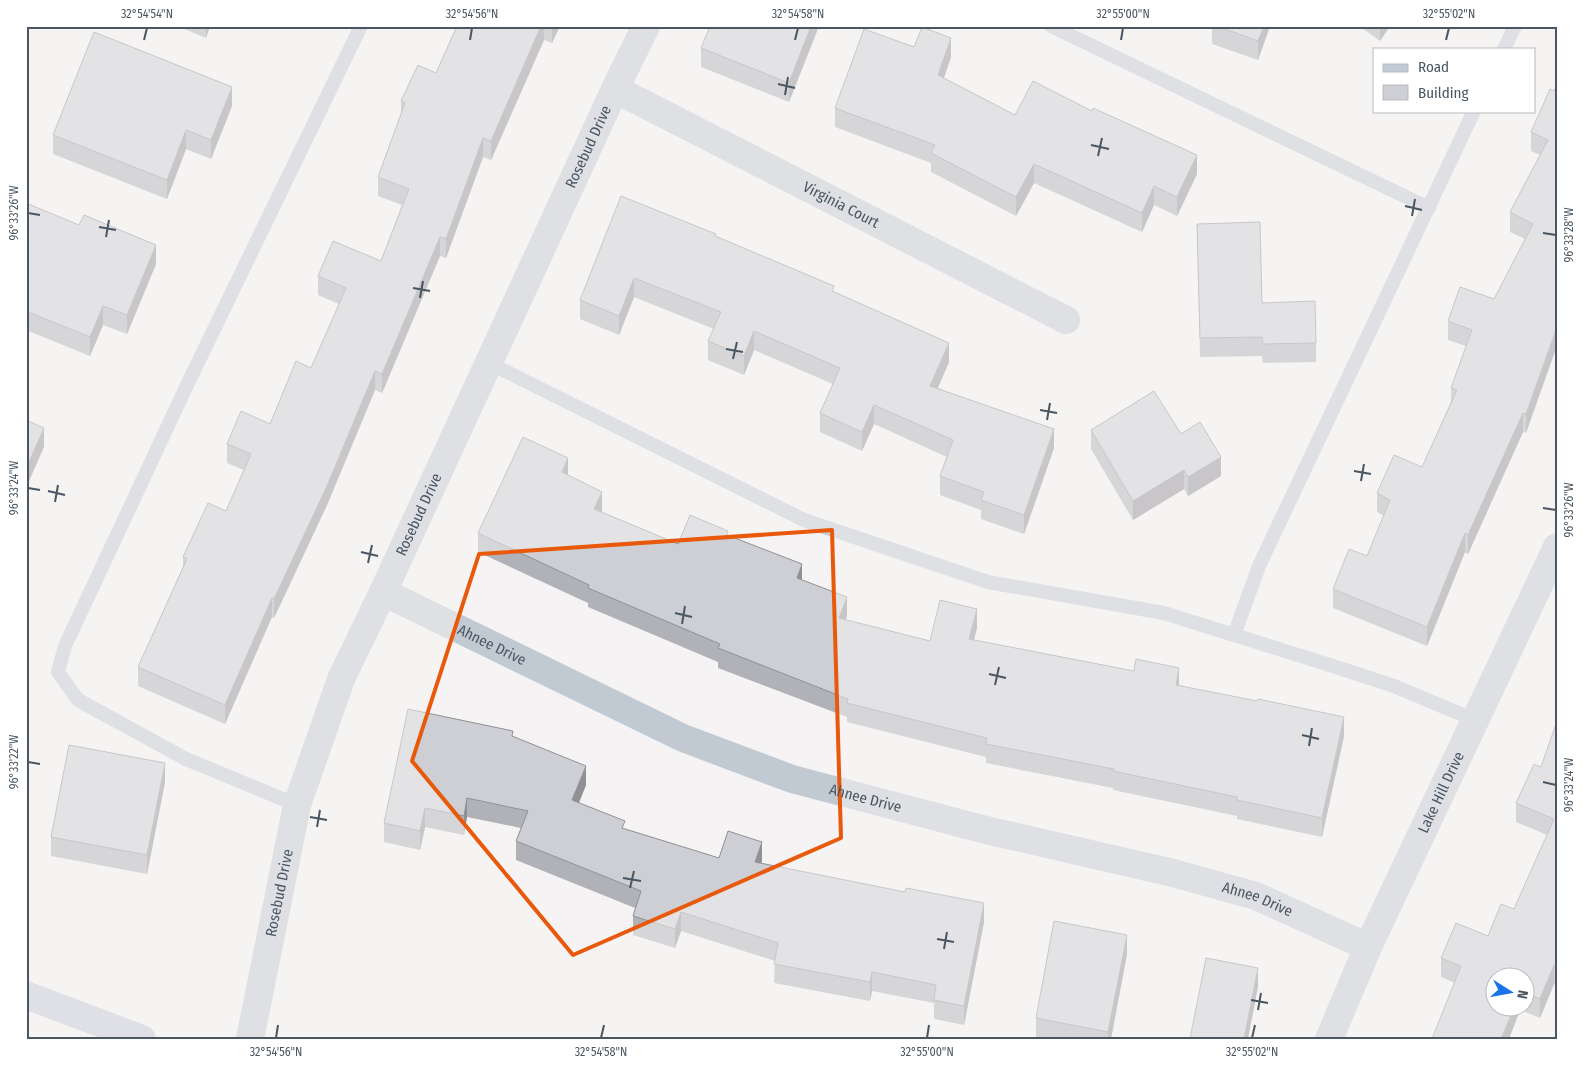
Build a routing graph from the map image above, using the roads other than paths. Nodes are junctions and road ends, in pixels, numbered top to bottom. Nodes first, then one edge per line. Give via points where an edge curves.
1 (361, 26) edge
2 (646, 26) edge
3 (1051, 26) edge
4 (1515, 26) edge
5 (1504, 48) edge
6 (615, 89) junction
7 (1474, 112) edge
8 (1429, 208) junction
9 (1066, 320) dead end
10 (489, 363) junction
11 (1557, 548) edge
12 (383, 592) junction
13 (1234, 635) junction
14 (1475, 720) junction
15 (297, 805) junction
16 (1368, 947) junction
17 (26, 995) edge
18 (252, 1031) edge
19 (142, 1039) edge
20 (1329, 1039) edge

1 - 15 lane via 64,646 58,672 78,700 186,759
2 - 6 street, Rosebud Drive
3 - 8 lane
4 - 5 lane
6 - 9 street, Virginia Court
6 - 10 street, Rosebud Drive
7 - 8 lane
8 - 13 lane via 1259,566
10 - 12 street, Rosebud Drive
10 - 13 lane via 804,520 988,582 1164,613
11 - 14 street, Lake Hill Drive
12 - 15 street, Rosebud Drive via 341,679
12 - 16 street, Ahnee Drive via 683,738 792,779 1256,896
13 - 14 lane via 1394,686
14 - 16 street, Lake Hill Drive
15 - 18 street, Rosebud Drive
16 - 20 street, Lake Hill Drive
17 - 19 main road

